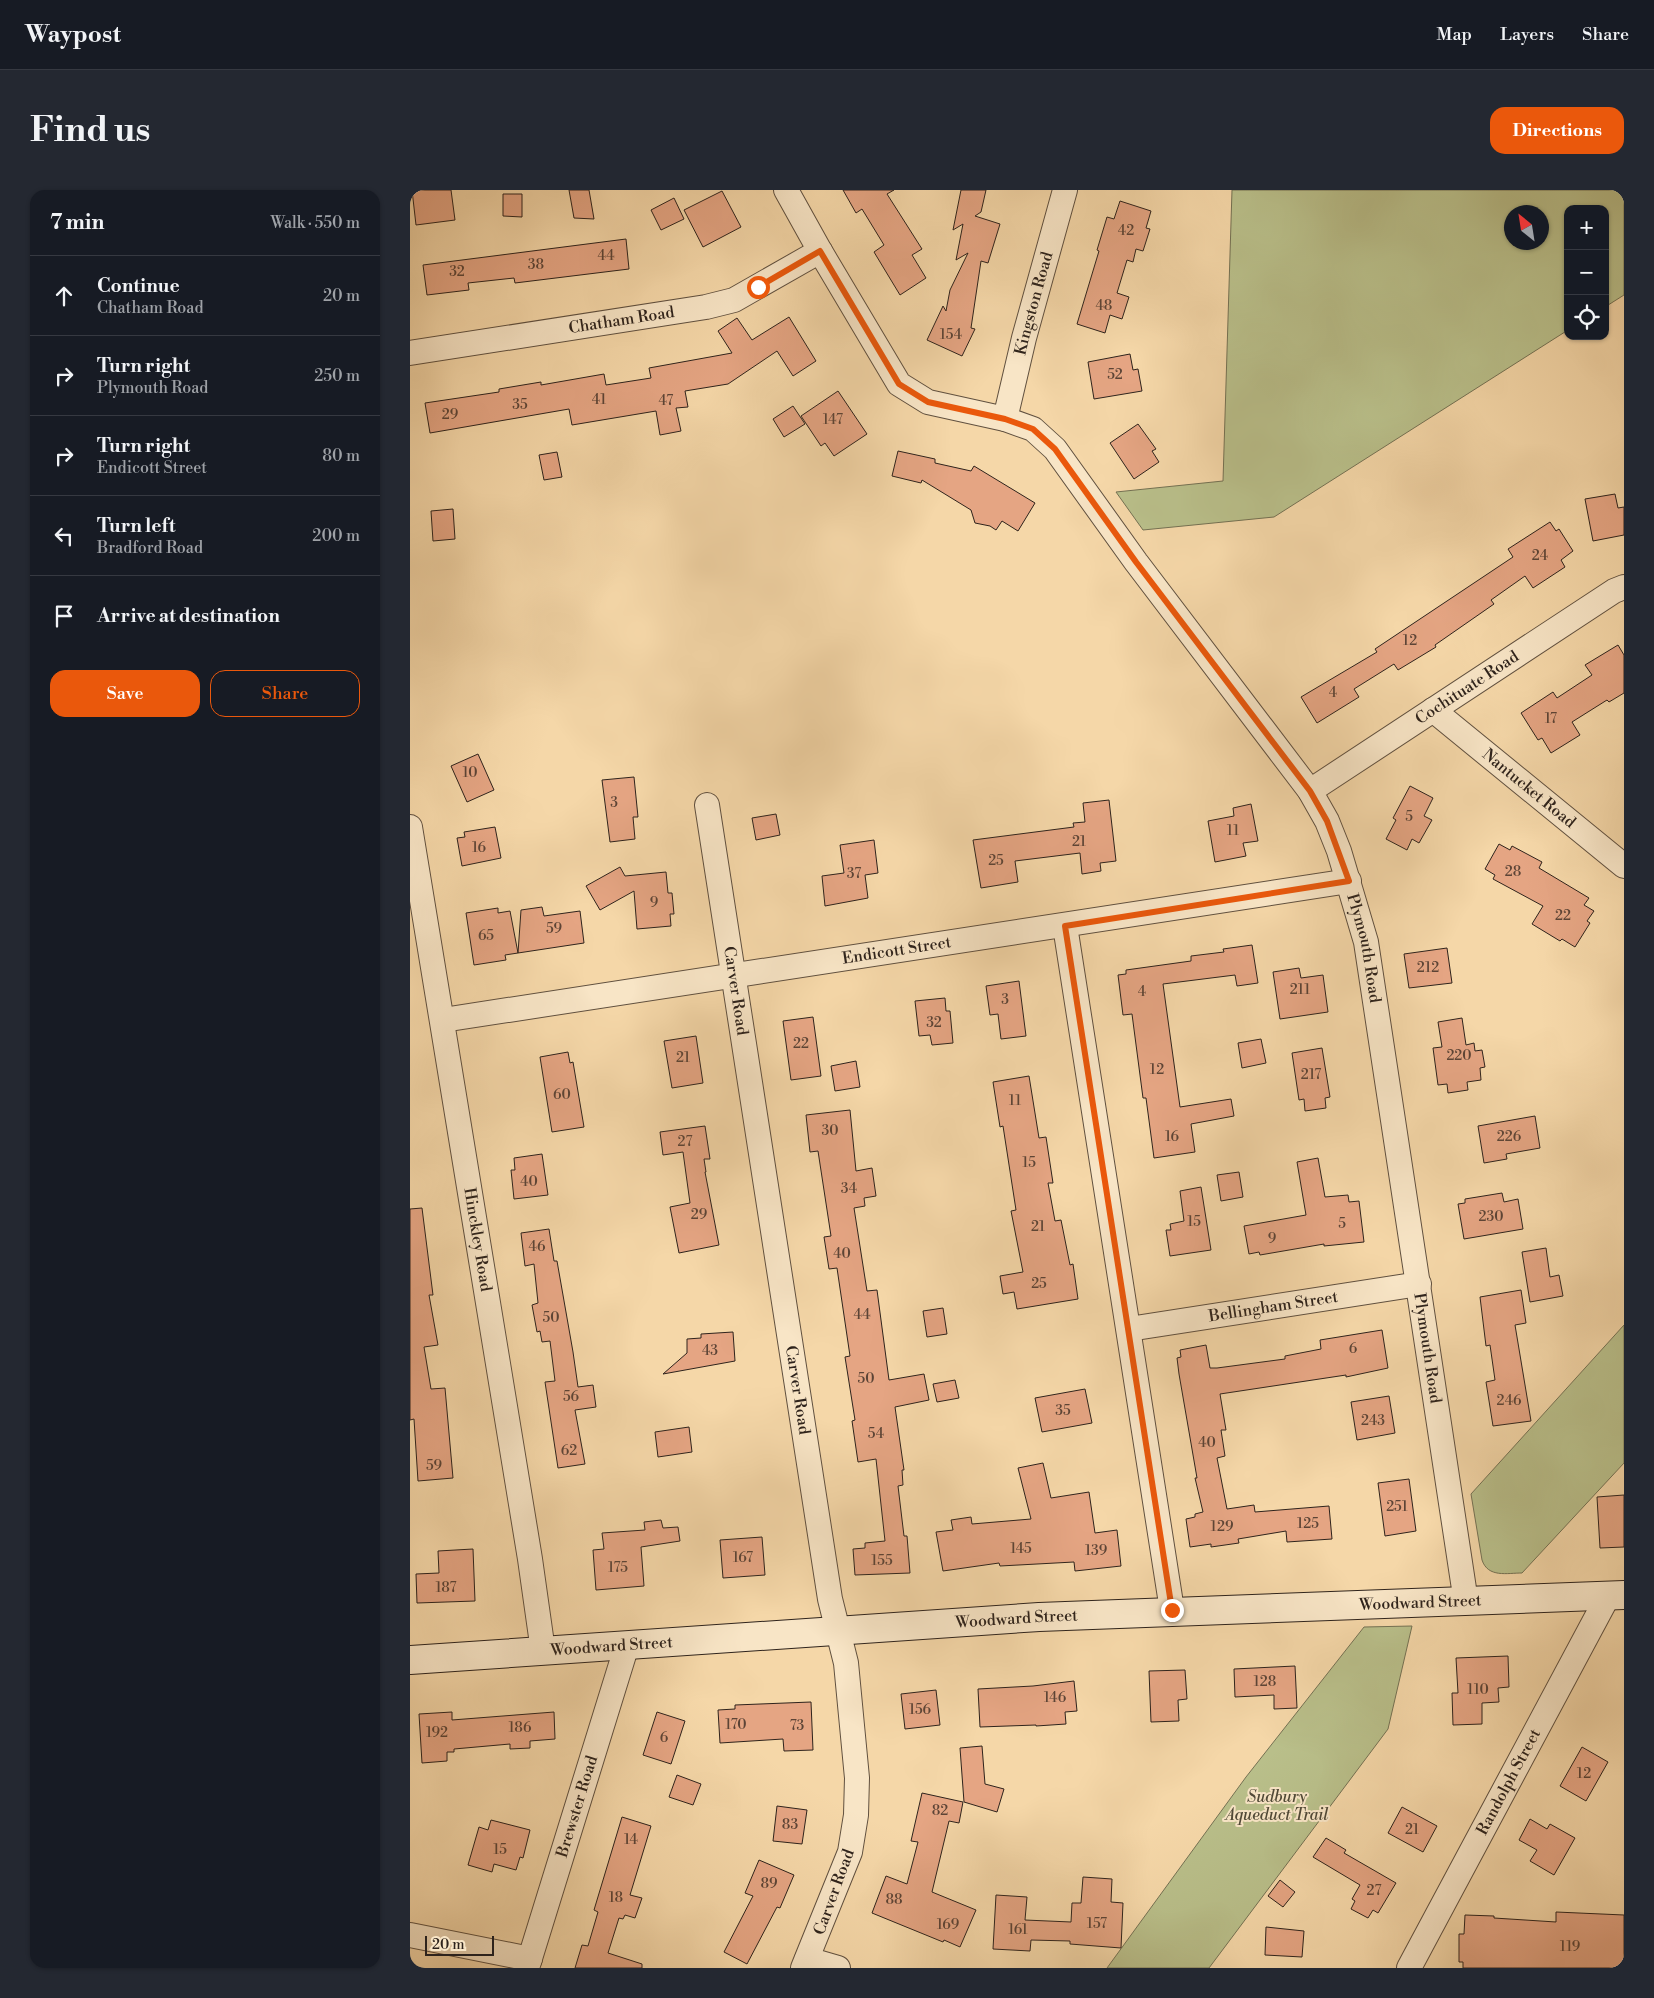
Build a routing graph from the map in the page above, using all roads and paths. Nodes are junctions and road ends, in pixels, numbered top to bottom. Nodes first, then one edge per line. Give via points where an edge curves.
1 (786, 190) edge
2 (1065, 190) edge
3 (820, 251) junction
4 (410, 353) edge
5 (1005, 419) junction
6 (1624, 587) edge
7 (1433, 710) junction
8 (1310, 791) junction
9 (707, 805) dead end
10 (410, 827) edge
11 (1624, 866) edge
12 (1349, 881) junction
13 (1065, 926) junction
14 (733, 977) junction
15 (443, 1020) junction
16 (1419, 1284) junction
17 (1129, 1329) junction
18 (1616, 1595) edge
19 (1466, 1602) junction
20 (1172, 1610) junction
21 (838, 1631) junction
22 (627, 1645) junction
23 (543, 1651) junction
24 (410, 1660) edge
25 (410, 1935) edge
26 (528, 1963) edge
27 (805, 1964) edge
28 (838, 1968) edge
29 (1409, 1968) edge

1 - 3 street, Plymouth Road
2 - 5 street, Kingston Road
3 - 4 street, Chatham Road via 734,300 706,307
3 - 5 street, Plymouth Road via 899,384 928,402
5 - 8 street, Plymouth Road via 1033,429 1055,449 1136,562
6 - 7 street, Cochituate Road via 1614,590
7 - 8 street, Cochituate Road
7 - 11 street, Nantucket Road
8 - 12 street, Plymouth Road via 1327,821
9 - 14 street, Carver Road
10 - 15 street, Hinckley Road
12 - 13 street, Endicott Street
12 - 16 street, Plymouth Road via 1366,942
13 - 14 street, Endicott Street
13 - 17 street
14 - 15 street, Endicott Street
14 - 21 street, Carver Road via 830,1599
15 - 23 street, Hinckley Road
16 - 17 street, Bellingham Street
16 - 19 street, Plymouth Road
17 - 20 street
18 - 19 street, Woodward Street
18 - 29 street, Randolph Street
19 - 20 street, Woodward Street
20 - 21 street, Woodward Street
21 - 22 street, Woodward Street
21 - 27 street, Carver Road via 846,1663 857,1778 856,1815 850,1852
22 - 23 street, Woodward Street
22 - 26 street, Brewster Road
23 - 24 street, Woodward Street
25 - 26 street
27 - 28 street

